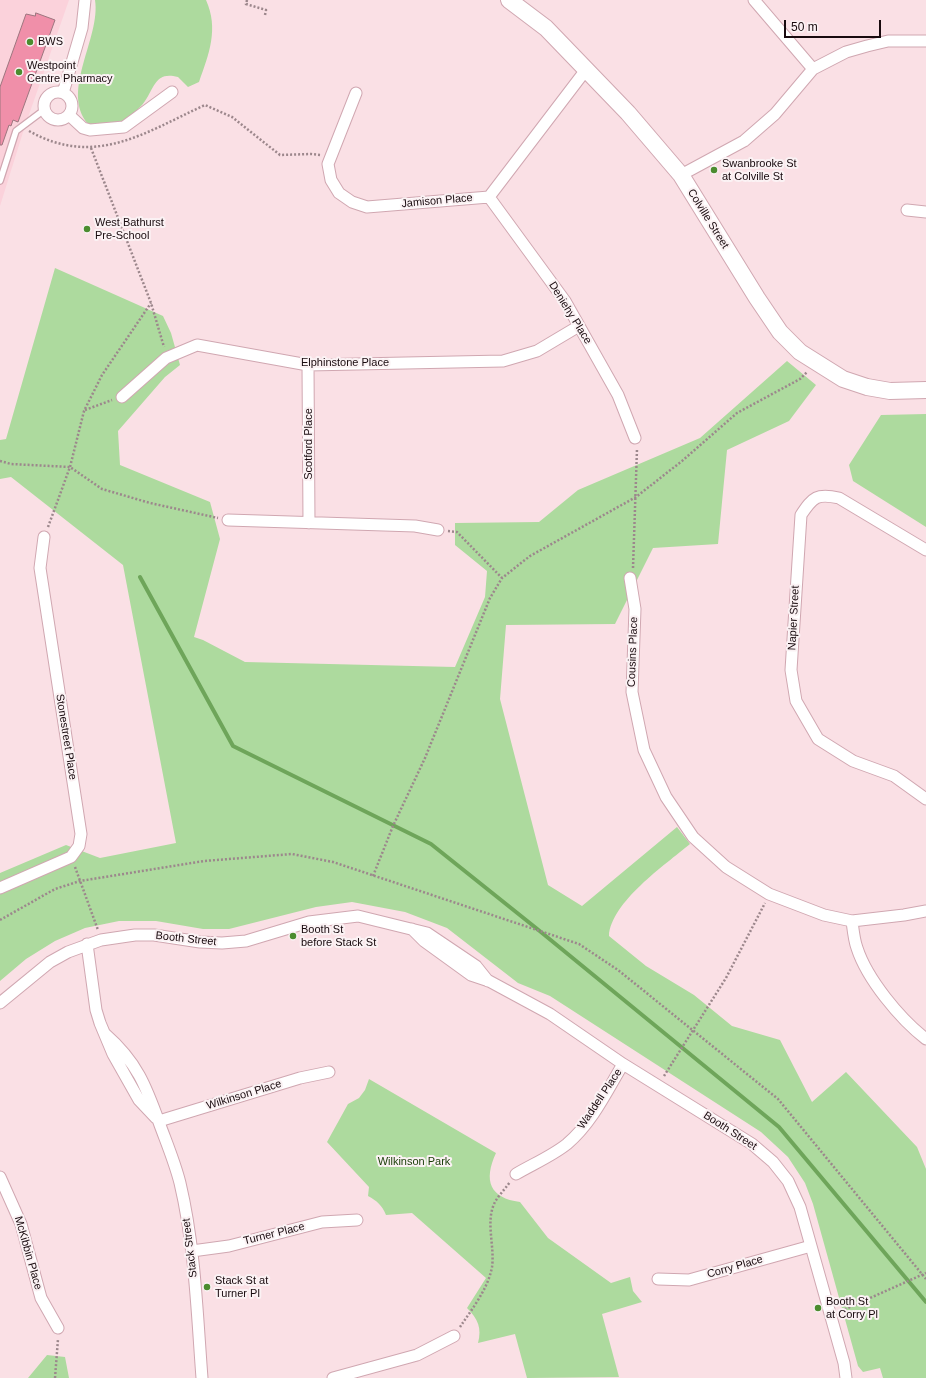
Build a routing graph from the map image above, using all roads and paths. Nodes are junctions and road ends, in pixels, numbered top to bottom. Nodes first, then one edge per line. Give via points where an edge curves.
1 (84, 0) edge
2 (247, 0) edge
3 (509, 0) edge
4 (754, 0) edge
5 (265, 15) dead end
6 (926, 41) edge
7 (814, 70) junction
8 (586, 71) junction
9 (172, 92) dead end
10 (63, 93) junction
11 (356, 93) dead end
12 (44, 110) junction
13 (69, 115) junction
14 (22, 127) junction
15 (90, 148) junction
16 (331, 157) junction
17 (681, 175) junction
18 (0, 181) edge
19 (489, 197) junction
20 (907, 210) dead end
21 (926, 212) edge
22 (151, 303) junction
23 (579, 326) junction
24 (166, 358) junction
25 (815, 363) junction
26 (308, 365) junction
27 (926, 390) edge
28 (122, 397) joint
29 (84, 411) junction
30 (635, 438) joint
31 (0, 461) edge
32 (70, 466) junction
33 (636, 497) junction
34 (228, 520) joint
35 (309, 523) junction
36 (438, 530) joint
37 (44, 537) joint
38 (926, 550) edge
39 (502, 578) junction
40 (630, 578) joint
41 (926, 799) edge
42 (71, 857) junction
43 (373, 876) junction
44 (80, 881) junction
45 (0, 888) edge
46 (769, 894) junction
47 (926, 911) edge
48 (0, 920) edge
49 (852, 921) junction
50 (101, 940) junction
51 (87, 944) junction
52 (0, 1003) edge
53 (693, 1031) junction
54 (926, 1039) edge
55 (624, 1064) junction
56 (329, 1072) dead end
57 (657, 1086) junction
58 (159, 1121) junction
59 (516, 1174) joint
60 (0, 1177) edge
61 (357, 1220) dead end
62 (811, 1246) junction
63 (192, 1251) junction
64 (924, 1274) edge
65 (658, 1279) dead end
66 (926, 1279) edge
67 (831, 1316) junction
68 (58, 1328) joint
69 (454, 1336) joint
70 (55, 1378) edge
71 (202, 1378) edge
72 (333, 1378) edge
73 (846, 1378) edge

1 - 10 street via 82,28
2 - 5 path via 246,4 266,10
3 - 8 street, Colville Street via 546,28
4 - 7 street
6 - 7 street via 888,41 867,46 846,52
7 - 17 street via 775,114 744,141
8 - 17 street, Colville Street via 628,113
8 - 19 street
9 - 13 street via 124,126 90,130 83,128
10 - 12 street via 50,94 45,101
10 - 13 street via 71,102
11 - 16 street, Jamison Place
12 - 13 street via 49,117 58,120
12 - 14 lane
14 - 15 path via 47,141
14 - 18 lane via 16,131
15 - 16 path via 129,140 205,105 232,117 280,155 310,154
15 - 22 path
16 - 19 street, Jamison Place via 328,164 331,180 339,194 367,208
17 - 25 street, Colville Street via 780,332
19 - 23 street, Deniehy Place via 564,301
20 - 21 street
22 - 24 path
22 - 29 path via 102,375
23 - 26 street, Elphinstone Place via 537,351 503,361
23 - 30 street, Deniehy Place via 618,395
24 - 26 street, Elphinstone Place via 197,345
24 - 28 street, Elphinstone Place
25 - 27 street, Colville Street via 843,379 867,387 890,391
25 - 33 path via 800,379 737,413
26 - 35 street, Scotford Place
28 - 29 path
29 - 32 path
30 - 33 path via 638,456
31 - 32 path via 11,464
32 - 34 path via 102,489 150,503
32 - 37 path
33 - 39 path via 530,556
33 - 40 path via 634,562
34 - 35 street
35 - 36 street via 415,526
36 - 39 path via 456,532
37 - 42 street, Stonestreet Place via 40,568 81,834 79,846
38 - 41 street, Napier Street via 839,498 824,495 811,500 800,515 791,670 796,701 818,739 853,761 894,776
39 - 43 path via 490,598 425,758
40 - 46 street, Cousins Place via 635,609 632,692 644,750 666,797 693,837 726,867
42 - 44 path
42 - 45 street
43 - 44 path via 333,862 292,854 204,861
43 - 53 path via 579,944 618,970
44 - 48 path via 56,889
44 - 50 path
46 - 49 street, Cousins Place via 824,915
46 - 53 path via 726,978
47 - 49 street, Cousins Place via 904,916
49 - 54 street via 856,948 871,979 914,1030
50 - 51 street, Booth Street
50 - 55 street, Booth Street via 135,934 200,942 246,941 309,922 358,916 427,934 476,966 489,981 550,1014
51 - 52 street, Booth Street via 50,962
51 - 58 street, Stack Street via 96,1010 105,1034 122,1049 137,1070 150,1095
53 - 57 path
53 - 64 path via 778,1099
55 - 57 street, Booth Street
55 - 59 street, Waddell Place via 580,1131 566,1144
56 - 58 street, Wilkinson Place via 300,1078
57 - 62 street, Booth Street via 752,1144 773,1162 788,1181 800,1207
58 - 63 street, Stack Street via 180,1182
59 - 69 path via 495,1203 491,1216 493,1254 487,1282
60 - 68 street, McKibbin Place via 21,1224 41,1298
61 - 63 street, Turner Place via 322,1222 229,1246
62 - 65 street, Corry Place via 689,1280
62 - 67 street, Booth Street
63 - 71 street, Stack Street
64 - 66 path
64 - 67 path
67 - 73 street, Booth Street
68 - 70 path
69 - 72 street via 417,1355

